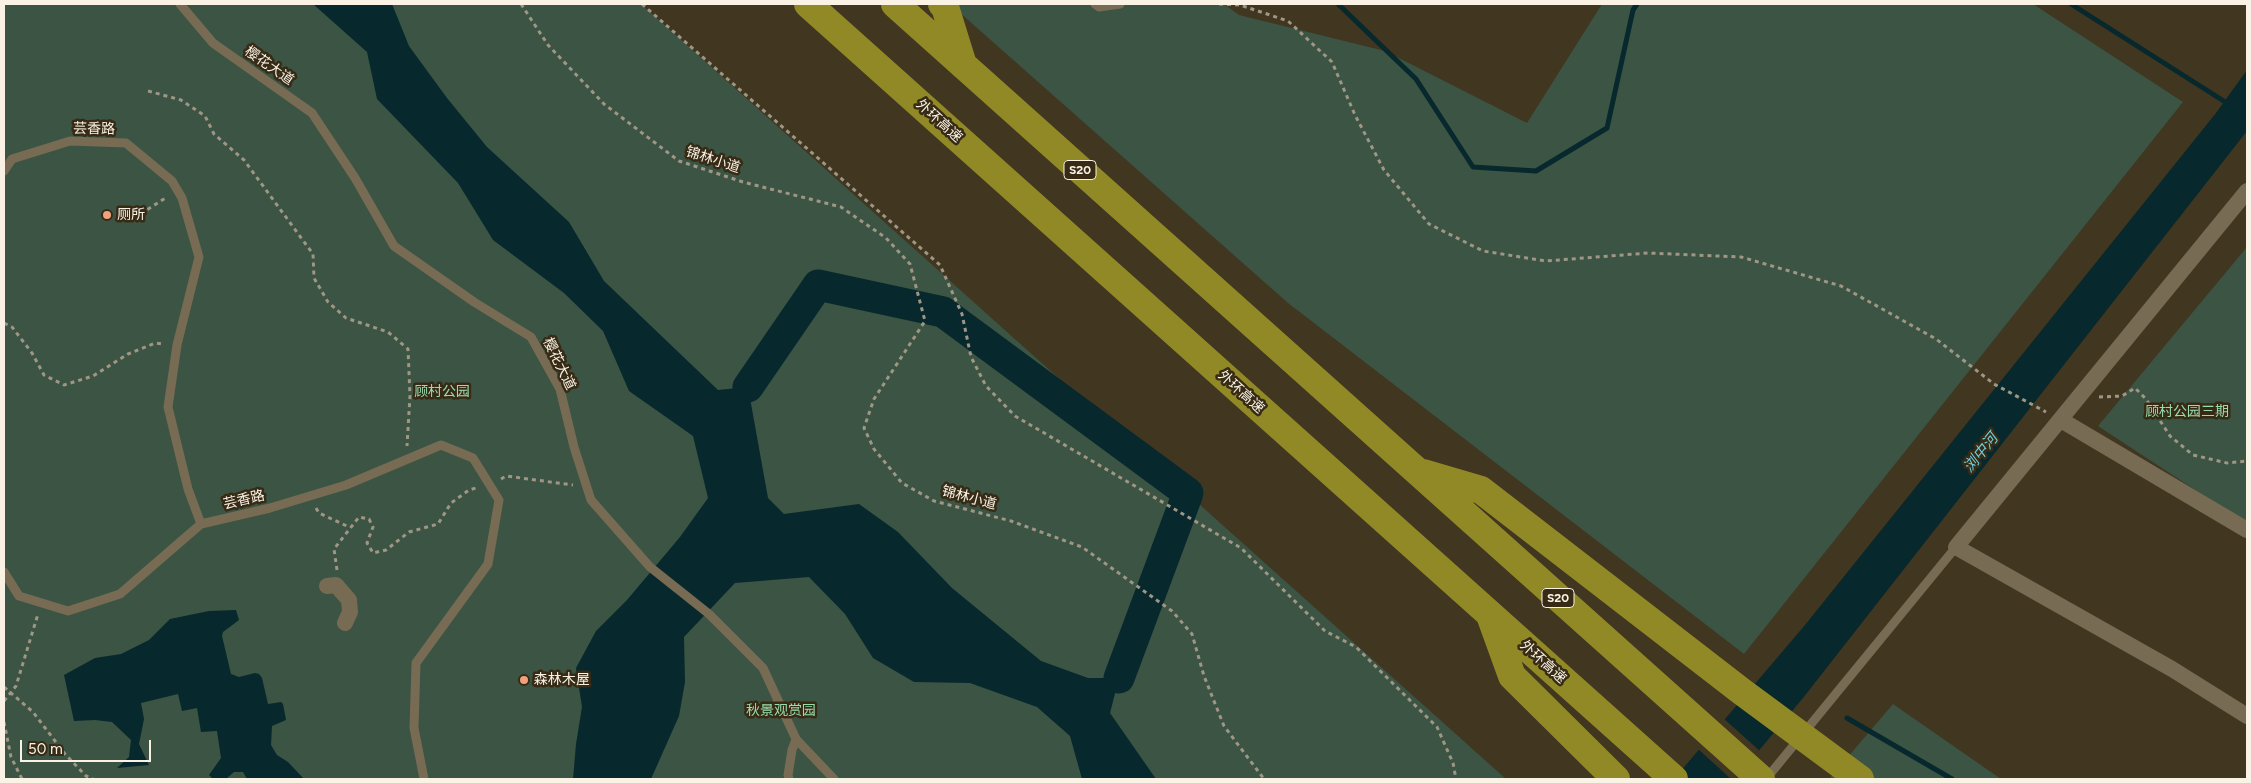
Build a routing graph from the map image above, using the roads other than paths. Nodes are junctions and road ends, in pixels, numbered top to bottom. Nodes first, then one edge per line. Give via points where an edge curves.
1 (180, 4) edge
2 (808, 4) edge
3 (894, 4) edge
4 (942, 4) edge
5 (1095, 4) edge
6 (1120, 4) edge
7 (963, 65) junction
8 (4, 170) edge
9 (2247, 191) edge
10 (2057, 418) junction
11 (1417, 472) junction
12 (200, 524) junction
13 (2247, 530) edge
14 (1956, 547) junction
15 (4, 572) edge
16 (331, 585) road end
17 (1490, 615) junction
18 (345, 623) dead end
19 (2247, 716) edge
20 (796, 739) junction
21 (1667, 773) edge
22 (424, 779) edge
23 (789, 779) edge
24 (834, 779) edge
25 (1616, 779) edge
26 (1760, 779) edge
27 (1766, 779) edge
28 (1860, 779) edge

1 - 20 lane, 樱花大道 via 213,43 312,113 394,246 530,337 560,389 591,500 650,567 709,614 763,668
2 - 17 highway, 外环高速
3 - 7 highway, S20
4 - 7 highway
5 - 6 lane via 1099,7
7 - 11 highway, S20
8 - 12 lane, 芸香路 via 12,159 70,141 126,143 172,181 182,198 199,257 177,345 168,407
9 - 10 street via 2085,390
10 - 13 street
10 - 14 street
11 - 26 highway, S20
11 - 28 highway via 1482,490
12 - 15 lane via 120,594 68,611 19,596
12 - 22 lane, 芸香路 via 270,508 346,485 441,446 473,458 499,500 488,564 416,663 414,728
14 - 19 street via 2172,669
14 - 27 lane
16 - 18 street via 349,600 350,612
17 - 21 highway, 外环高速
17 - 25 highway via 1512,676
20 - 23 lane
20 - 24 lane, 樱花大道

